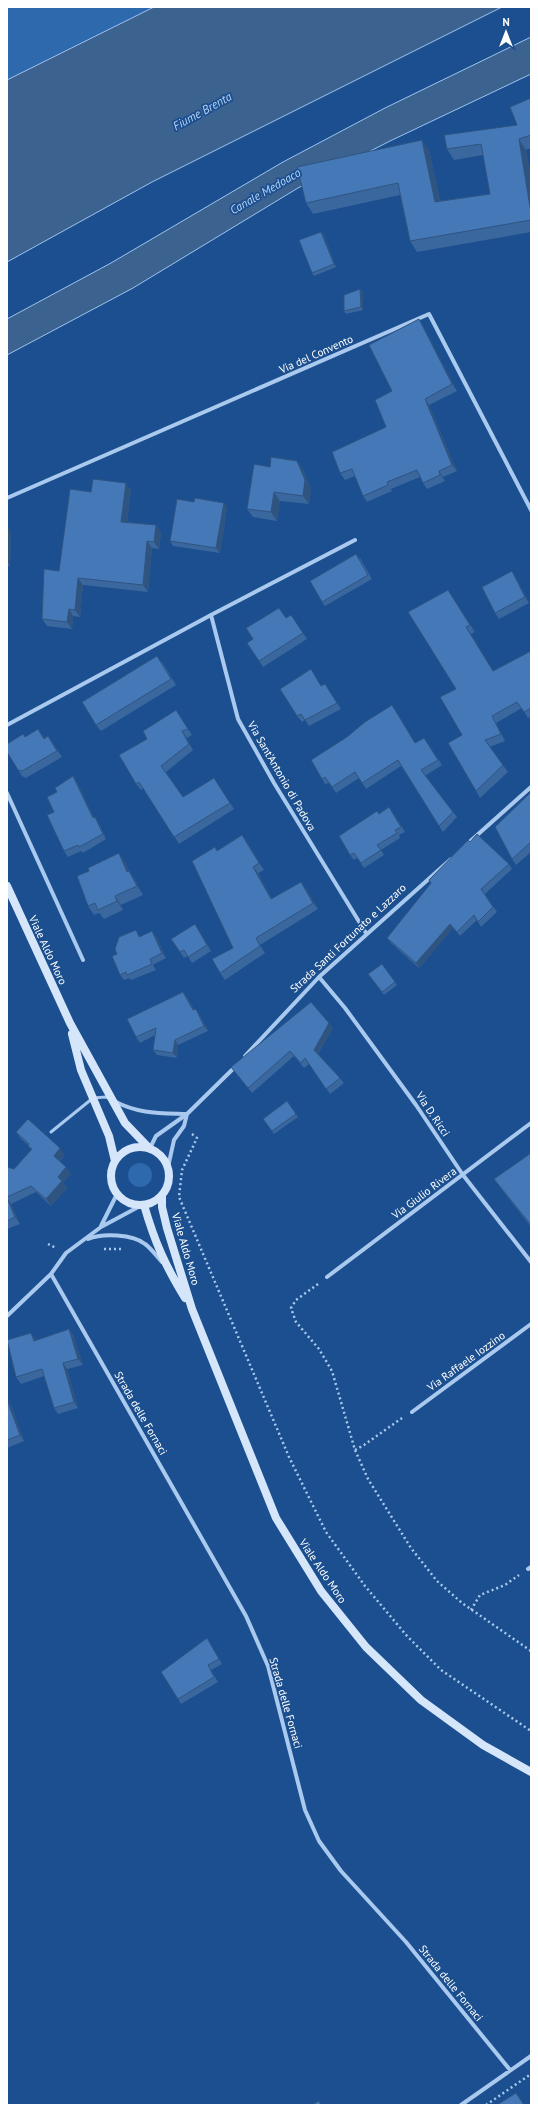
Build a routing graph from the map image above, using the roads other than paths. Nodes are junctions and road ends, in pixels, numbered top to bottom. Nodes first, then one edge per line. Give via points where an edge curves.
1 (7, 498) edge
2 (531, 510) edge
3 (355, 540) dead end
4 (211, 615) junction
5 (7, 725) edge
6 (531, 787) edge
7 (7, 793) edge
8 (461, 850) edge
9 (455, 855) edge
10 (7, 886) edge
11 (366, 933) junction
12 (83, 960) dead end
13 (319, 977) junction
14 (70, 1023) junction
15 (93, 1098) junction
16 (113, 1101) junction
17 (187, 1114) junction
18 (531, 1123) edge
19 (51, 1132) dead end
20 (150, 1149) junction
21 (115, 1161) junction
22 (168, 1167) junction
23 (462, 1175) junction
24 (117, 1194) junction
25 (162, 1195) junction
26 (143, 1205) junction
27 (101, 1227) junction
28 (82, 1241) junction
29 (531, 1262) edge
30 (165, 1266) junction
31 (51, 1274) junction
32 (327, 1277) road end
33 (192, 1309) junction
34 (7, 1316) edge
35 (531, 1324) edge
36 (412, 1412) road end
37 (531, 1772) edge
38 (531, 2056) edge
39 (510, 2070) junction
40 (461, 2105) edge

1 - 2 street, Via del Convento via 430,314
3 - 4 street
4 - 5 street
4 - 11 street, Via Sant'Antonio di Padova via 238,719 274,784
6 - 8 street
7 - 12 street
9 - 11 street, Strada Santi Fortunato e Lazzaro
10 - 14 main road, Viale Aldo Moro
11 - 13 street, Strada Santi Fortunato e Lazzaro
13 - 17 street, Strada Santi Fortunato e Lazzaro via 216,1087
13 - 23 street, Via D. Ricci via 416,1105
14 - 15 main road, Viale Aldo Moro via 81,1070
14 - 16 main road, Viale Aldo Moro
15 - 16 lane via 106,1097
15 - 19 lane
15 - 21 main road, Viale Aldo Moro via 109,1136
16 - 17 street via 147,1113
16 - 20 main road, Viale Aldo Moro via 125,1123
17 - 20 street, Strada Santi Fortunato e Lazzaro via 156,1136
17 - 22 street via 184,1126 174,1140
18 - 23 street, Via Giulio Rivera
20 - 21 main road via 130,1149
20 - 22 main road via 161,1156
21 - 24 main road via 111,1178
22 - 25 main road via 168,1185
23 - 29 street, Via D. Ricci
23 - 32 street, Via Giulio Rivera
24 - 26 main road via 128,1203
24 - 27 street
25 - 26 main road
25 - 33 main road, Viale Aldo Moro via 167,1228
26 - 27 street
26 - 30 main road, Viale Aldo Moro
27 - 28 street
28 - 30 street, Viale Aldo Moro via 98,1235 126,1236 145,1243
28 - 31 street via 66,1254
30 - 33 main road, Viale Aldo Moro
31 - 34 street
31 - 39 street, Strada delle Fornaci via 246,1616 268,1666 306,1810 319,1841 341,1871 406,1942
33 - 37 main road, Viale Aldo Moro via 276,1518 321,1591 366,1647 421,1700 483,1745
35 - 36 street, Via Raffaele Iozzino
38 - 39 street
39 - 40 street

